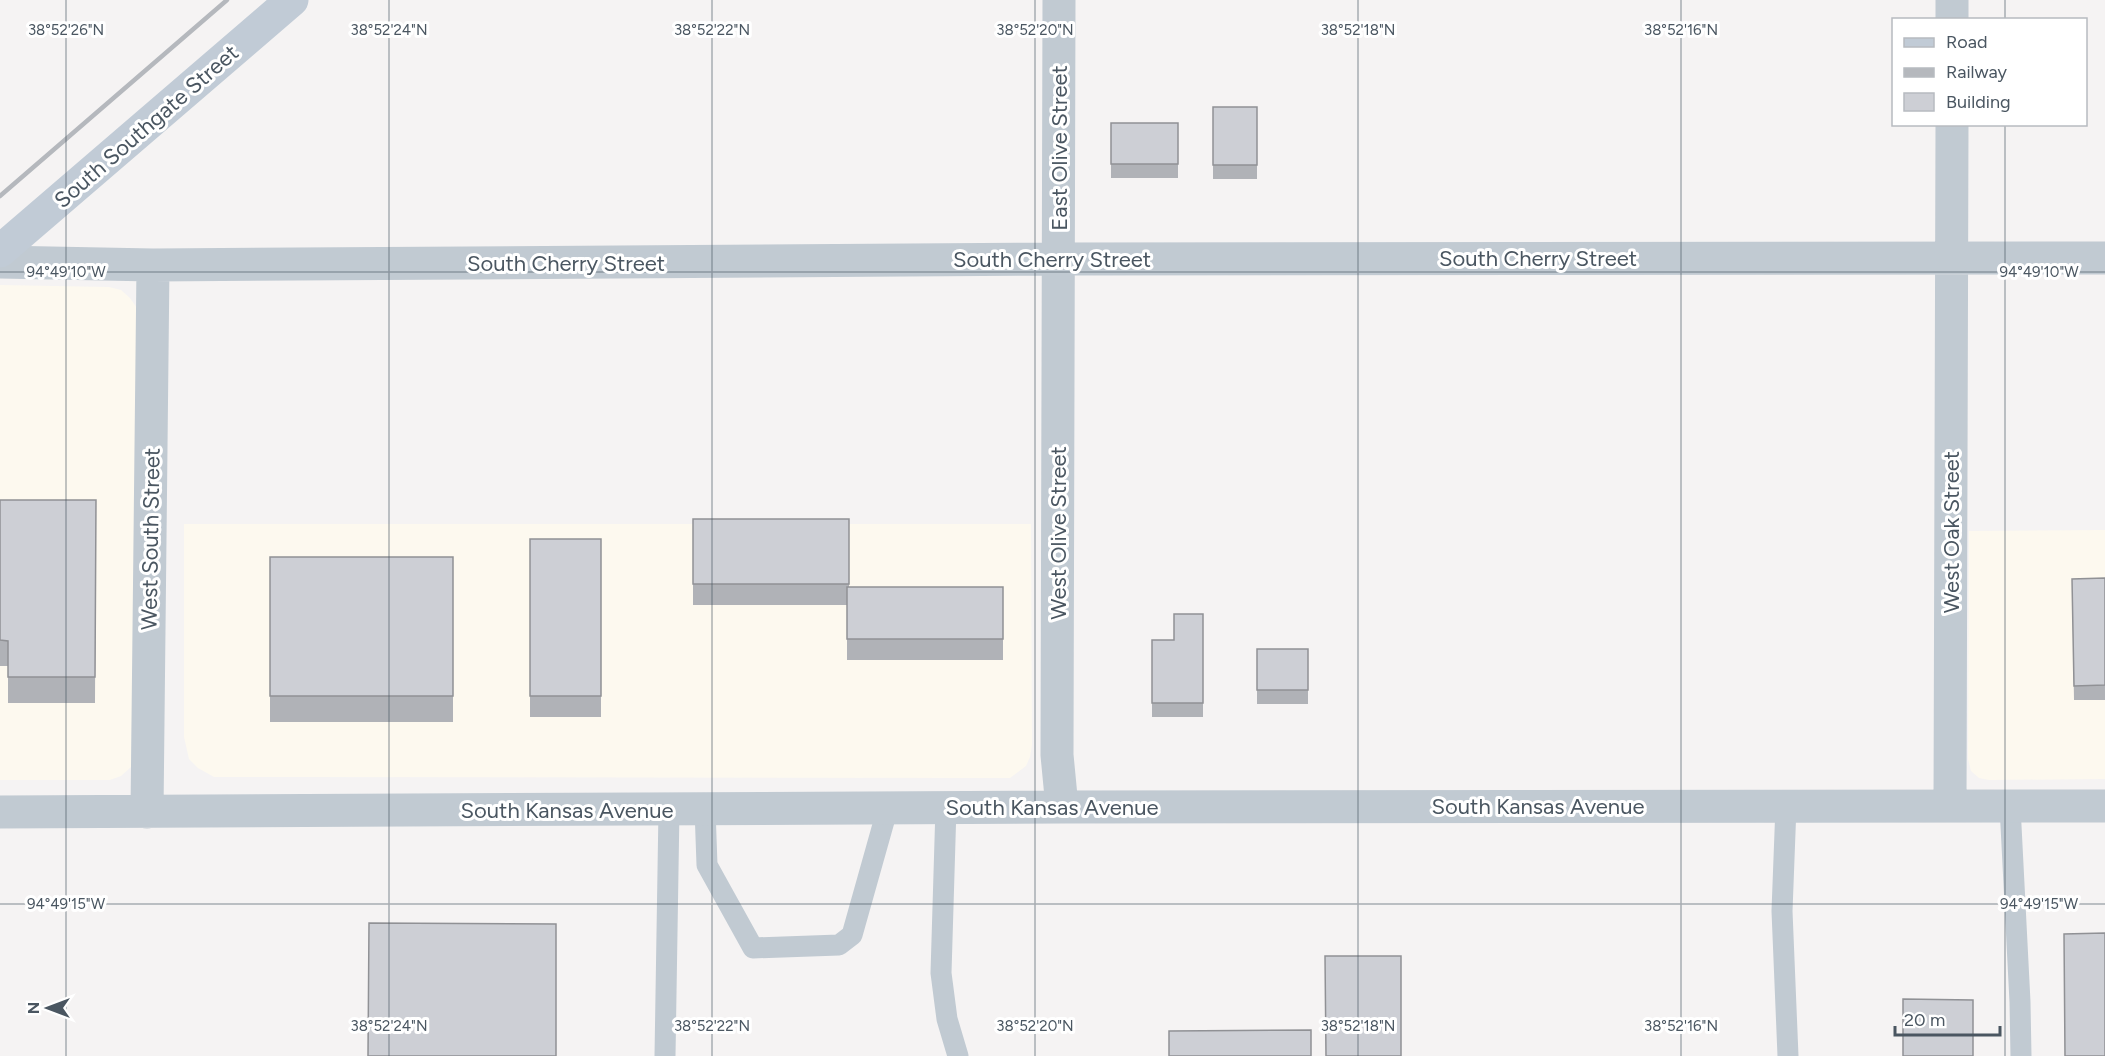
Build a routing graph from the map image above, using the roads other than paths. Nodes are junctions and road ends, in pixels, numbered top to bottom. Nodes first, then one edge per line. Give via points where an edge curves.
1 (292, 0) edge
2 (1059, 0) edge
3 (1952, 0) edge
4 (1952, 18) edge
5 (1952, 126) edge
6 (0, 251) edge
7 (1952, 258) junction
8 (2105, 258) edge
9 (1059, 259) junction
10 (0, 262) edge
11 (153, 266) junction
12 (1786, 806) junction
13 (1950, 806) junction
14 (2010, 806) junction
15 (2105, 806) edge
16 (888, 807) junction
17 (946, 807) junction
18 (1062, 807) junction
19 (669, 809) junction
20 (705, 809) junction
21 (0, 812) edge
22 (147, 812) junction
23 (665, 1056) edge
24 (958, 1056) edge
25 (1788, 1056) edge
26 (2020, 1056) edge

1 - 6 main road, South Southgate Street
2 - 9 street, East Olive Street
3 - 4 street
5 - 7 street, West Oak Street
7 - 8 street, South Cherry Street
7 - 9 street, South Cherry Street
7 - 13 street, West Oak Street
9 - 11 street, South Cherry Street
9 - 18 street, West Olive Street via 1057,755
10 - 11 street, South Cherry Street
11 - 22 street, West South Street
12 - 13 street, South Kansas Avenue
12 - 18 street, South Kansas Avenue
12 - 25 lane via 1782,911
13 - 14 street, South Kansas Avenue
14 - 15 street, South Kansas Avenue
14 - 26 lane
16 - 17 street, South Kansas Avenue
16 - 20 street, South Kansas Avenue
16 - 20 lane via 852,935 839,945 753,948 707,865
17 - 18 street, South Kansas Avenue
17 - 24 lane via 941,973 947,1019
19 - 20 street, South Kansas Avenue
19 - 22 street, South Kansas Avenue
19 - 23 lane
21 - 22 street, South Kansas Avenue

